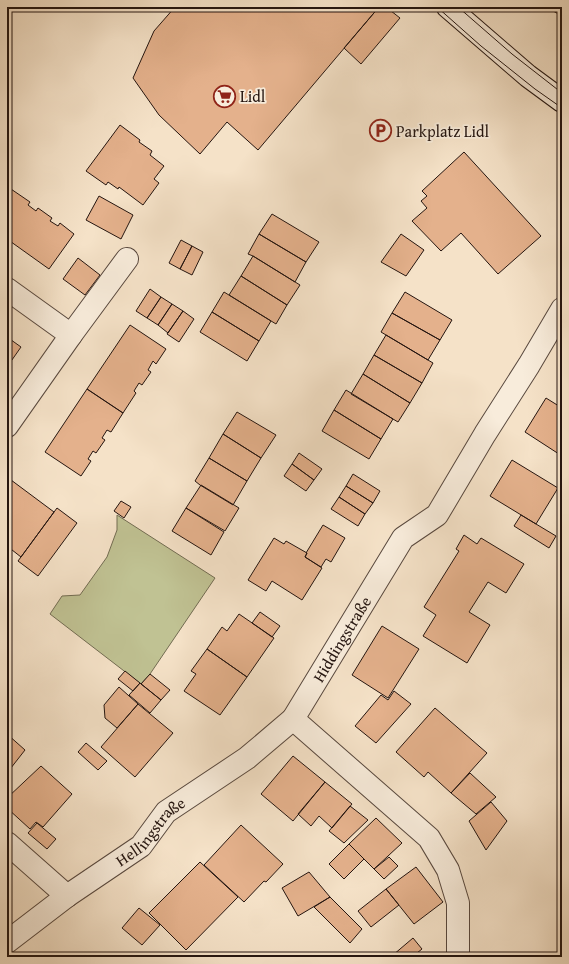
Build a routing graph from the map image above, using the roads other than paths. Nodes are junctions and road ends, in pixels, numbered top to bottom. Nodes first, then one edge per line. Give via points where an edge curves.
1 (448, 7) edge
2 (562, 101) edge
3 (127, 259) dead end
4 (7, 289) edge
5 (562, 309) edge
6 (71, 335) junction
7 (7, 426) edge
8 (293, 719) junction
9 (7, 843) edge
10 (67, 896) junction
11 (7, 942) edge
12 (458, 957) edge

1 - 2 street via 528,76
3 - 6 street
4 - 6 street
5 - 8 street, Hiddingstraße via 437,515 404,538
6 - 7 street
8 - 10 street, Hellingstraße via 247,758 166,812 141,846
8 - 12 street via 429,838 448,870 458,903
9 - 10 street
10 - 11 street, Hellingstraße

